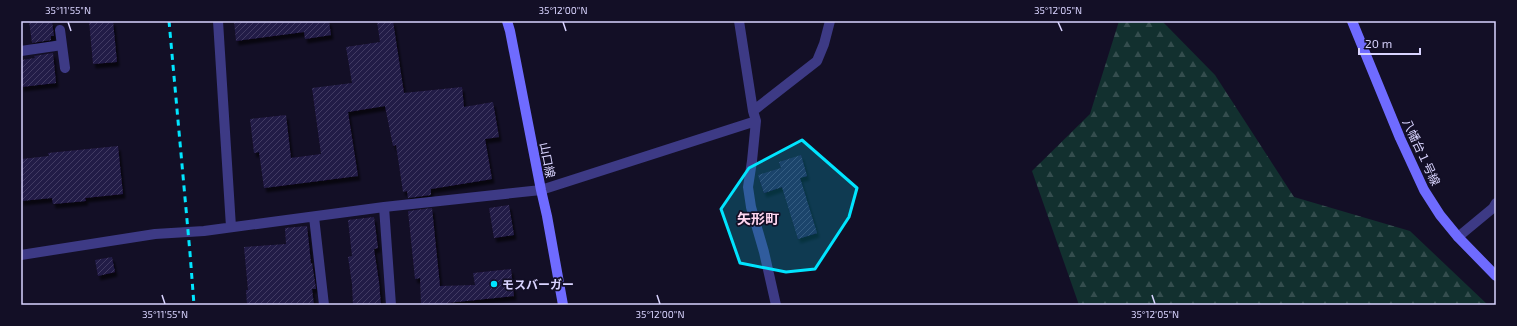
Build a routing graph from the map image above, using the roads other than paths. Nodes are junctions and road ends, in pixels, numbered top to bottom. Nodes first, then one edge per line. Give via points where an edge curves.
1 (218, 21) edge
2 (507, 21) edge
3 (739, 21) edge
4 (830, 21) edge
5 (1352, 21) edge
6 (60, 30) dead end
7 (62, 44) junction
8 (21, 51) edge
9 (66, 68) dead end
10 (753, 111) junction
11 (756, 121) junction
12 (540, 190) junction
13 (1496, 203) edge
14 (384, 207) junction
15 (314, 217) junction
16 (231, 227) junction
17 (1458, 238) junction
18 (21, 255) edge
19 (1496, 276) edge
20 (324, 305) edge
21 (391, 305) edge
22 (563, 305) edge
23 (776, 305) edge

1 - 16 street
2 - 12 street, 山口線
3 - 10 street
4 - 10 street via 817,61
5 - 17 street, 八幡台１号線 via 1424,190
6 - 7 street
7 - 8 street
7 - 9 street
10 - 11 street
11 - 12 street
11 - 23 street via 748,187
12 - 14 street
12 - 22 street, 山口線
13 - 17 street
14 - 15 street
14 - 21 street
15 - 16 street
15 - 20 street
16 - 18 street via 155,234
17 - 19 street, 八幡台１号線

